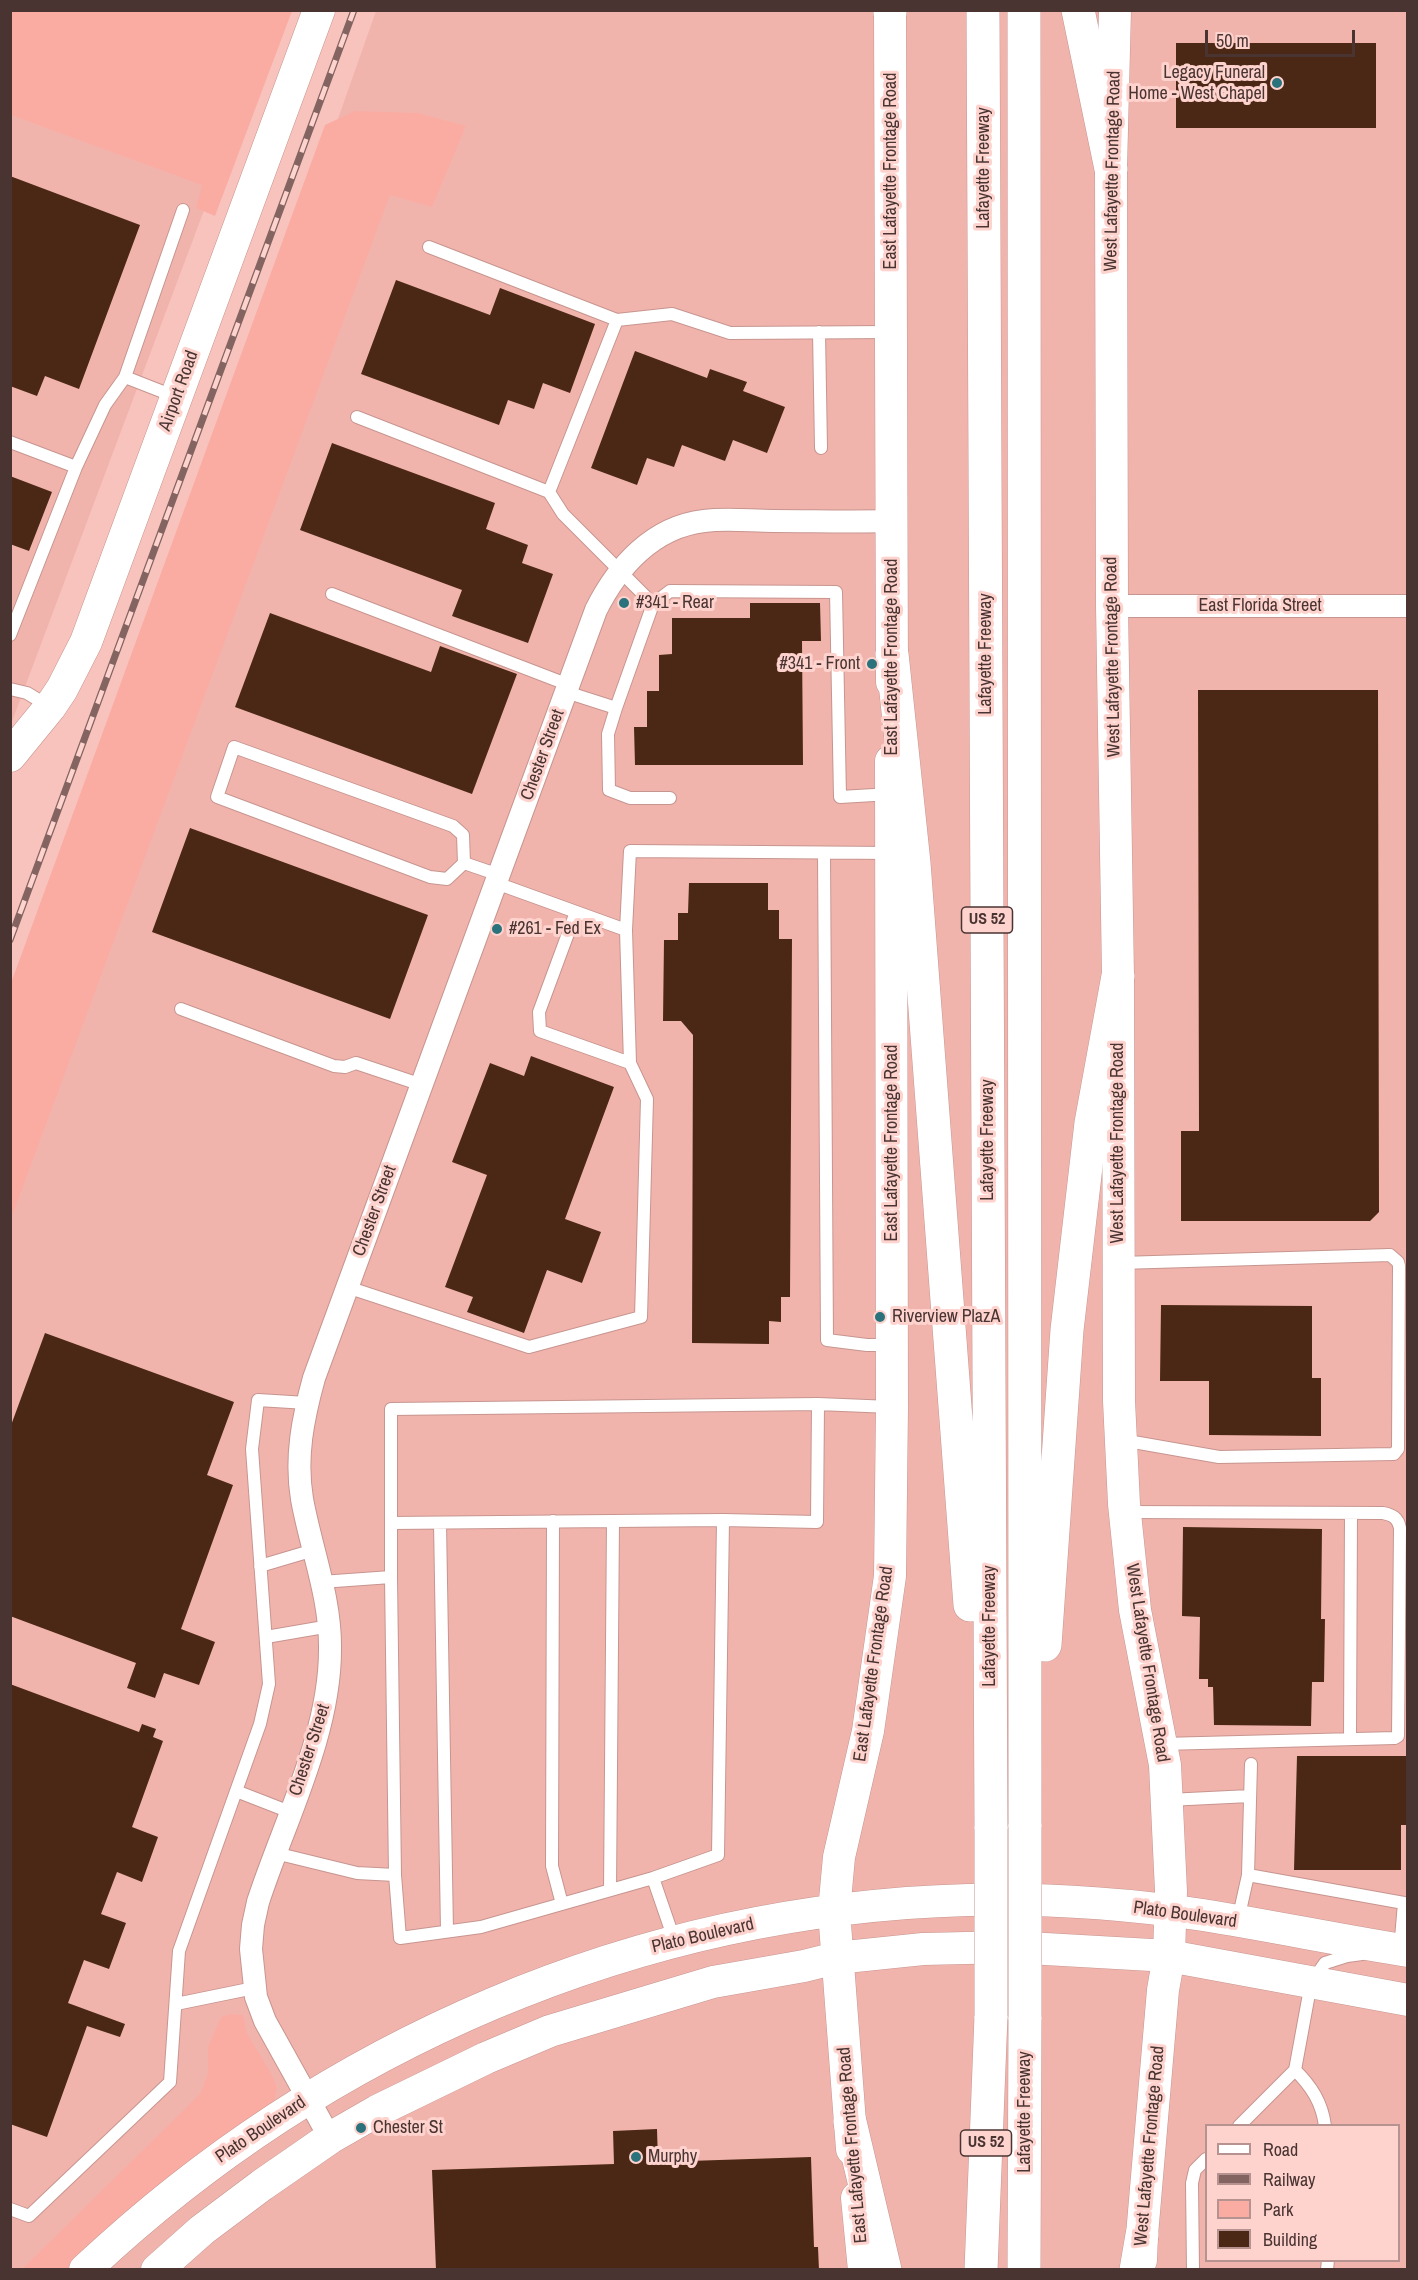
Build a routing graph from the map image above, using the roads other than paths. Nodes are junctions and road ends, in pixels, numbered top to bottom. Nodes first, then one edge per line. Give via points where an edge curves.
1 (319, 10) edge
2 (983, 10) edge
3 (1024, 10) edge
4 (1078, 10) edge
5 (1115, 10) edge
6 (890, 11) edge
7 (1111, 169) junction
8 (183, 210) dead end
9 (429, 247) dead end
10 (617, 320) junction
11 (819, 332) junction
12 (891, 332) junction
13 (125, 377) junction
14 (177, 397) junction
15 (357, 417) dead end
16 (10, 442) edge
17 (821, 448) dead end
18 (76, 467) junction
19 (549, 492) junction
20 (892, 521) junction
21 (619, 570) junction
22 (332, 594) dead end
23 (654, 604) junction
24 (1112, 606) junction
25 (1407, 606) edge
26 (10, 635) edge
27 (892, 654) junction
28 (567, 688) junction
29 (10, 689) edge
30 (50, 707) junction
31 (616, 708) junction
32 (10, 756) edge
33 (891, 794) junction
34 (670, 798) dead end
35 (824, 853) junction
36 (902, 853) junction
37 (464, 863) junction
38 (497, 879) junction
39 (576, 912) junction
40 (626, 930) junction
41 (1118, 976) junction
42 (182, 1009) dead end
43 (630, 1063) junction
44 (422, 1085) junction
45 (1118, 1263) junction
46 (347, 1287) junction
47 (892, 1345) junction
48 (307, 1403) junction
49 (818, 1404) junction
50 (892, 1407) junction
51 (1121, 1440) junction
52 (1125, 1512) junction
53 (1352, 1513) junction
54 (723, 1520) junction
55 (553, 1521) junction
56 (613, 1521) junction
57 (440, 1522) junction
58 (391, 1523) junction
59 (314, 1550) junction
60 (260, 1566) junction
61 (391, 1576) junction
62 (321, 1582) junction
63 (330, 1626) junction
64 (266, 1637) junction
65 (1350, 1739) junction
66 (1161, 1744) junction
67 (1251, 1764) dead end
68 (236, 1791) junction
69 (1250, 1796) junction
70 (1167, 1801) junction
71 (290, 1812) junction
72 (1025, 1816) junction
73 (991, 1817) junction
74 (275, 1853) junction
75 (395, 1875) junction
76 (1248, 1875) junction
77 (653, 1878) junction
78 (610, 1890) junction
79 (562, 1904) junction
80 (834, 1911) junction
81 (1170, 1911) junction
82 (1238, 1922) junction
83 (447, 1931) junction
84 (675, 1942) junction
85 (1404, 1951) edge
86 (1169, 1956) junction
87 (836, 1958) junction
88 (1311, 1983) junction
89 (254, 1988) junction
90 (1407, 2000) edge
91 (176, 2004) junction
92 (1295, 2070) junction
93 (308, 2097) junction
94 (850, 2122) junction
95 (1241, 2124) edge
96 (1324, 2124) edge
97 (330, 2138) junction
98 (1205, 2160) edge
99 (10, 2209) edge
100 (1142, 2235) junction
101 (85, 2270) edge
102 (157, 2270) edge
103 (864, 2270) edge
104 (885, 2270) edge
105 (981, 2270) edge
106 (1024, 2270) edge
107 (1136, 2270) edge
108 (1141, 2270) edge
109 (1192, 2270) edge

1 - 14 main road, Airport Road
2 - 73 highway, Lafayette Freeway / US 52
3 - 72 highway, Lafayette Freeway / US 52
4 - 7 highway
5 - 7 main road, West Lafayette Frontage Road
6 - 12 main road, East Lafayette Frontage Road
7 - 24 main road, West Lafayette Frontage Road
8 - 13 lane
9 - 10 lane
10 - 11 lane via 672,314 730,333
10 - 19 lane
11 - 12 lane
11 - 17 lane
12 - 20 main road, East Lafayette Frontage Road
13 - 14 lane
13 - 18 lane via 105,405
14 - 30 main road, Airport Road via 86,642
15 - 19 lane
16 - 18 lane
18 - 26 lane
19 - 21 lane via 563,514
20 - 21 street, Chester Street via 704,521 652,541
20 - 27 main road, East Lafayette Frontage Road
21 - 23 lane
21 - 28 street, Chester Street via 596,610
22 - 28 lane
23 - 31 lane
23 - 33 lane via 670,591 836,592 840,796
24 - 25 street, East Florida Street
24 - 41 main road, West Lafayette Frontage Road
27 - 33 main road, East Lafayette Frontage Road
27 - 36 highway
28 - 31 lane
28 - 38 street, Chester Street
29 - 30 lane via 27,693
30 - 32 main road, Airport Road
31 - 34 lane via 608,734 609,790 630,798
33 - 36 main road, East Lafayette Frontage Road
35 - 36 lane
35 - 40 lane via 630,851
35 - 47 lane via 827,1340
36 - 47 main road, East Lafayette Frontage Road
36 - 73 highway
37 - 37 lane via 463,835 453,826 234,747 217,797 430,877 447,879
37 - 38 lane
38 - 39 lane
38 - 44 street, Chester Street
39 - 40 lane
39 - 43 lane via 539,1012 540,1031
40 - 43 lane
41 - 45 main road, West Lafayette Frontage Road
41 - 72 highway via 1091,1123 1067,1330 1044,1656
42 - 44 lane via 334,1066 356,1062
43 - 46 lane via 647,1099 642,1317 529,1347
44 - 46 street, Chester Street
45 - 51 main road, West Lafayette Frontage Road
45 - 51 lane via 1390,1255 1399,1266 1398,1449 1394,1454 1220,1457
46 - 48 street, Chester Street
47 - 50 main road, East Lafayette Frontage Road
48 - 59 street, Chester Street via 299,1473
48 - 60 lane via 258,1400 252,1449
49 - 50 lane
49 - 54 lane via 817,1522
49 - 58 lane via 391,1409
50 - 80 main road, East Lafayette Frontage Road via 890,1576 868,1731 839,1857
51 - 52 main road, West Lafayette Frontage Road
52 - 53 lane
52 - 66 main road, West Lafayette Frontage Road via 1135,1610
53 - 65 lane
53 - 65 lane via 1391,1515 1400,1528 1398,1736
54 - 56 lane
54 - 77 lane via 718,1855
55 - 56 lane
55 - 57 lane
55 - 79 lane via 552,1866
56 - 78 lane
57 - 58 lane
57 - 83 lane
58 - 61 lane
59 - 60 lane
59 - 62 street, Chester Street
60 - 64 lane
61 - 62 lane
61 - 75 lane
62 - 63 street, Chester Street
63 - 64 lane
63 - 71 street, Chester Street via 325,1710
64 - 68 lane via 269,1684 260,1724
65 - 66 lane
66 - 70 main road, West Lafayette Frontage Road
67 - 69 lane
68 - 71 lane
68 - 91 lane via 179,1951
69 - 70 lane
69 - 76 lane
70 - 81 main road, West Lafayette Frontage Road
71 - 74 street, Chester Street
72 - 106 highway, Lafayette Freeway / US 52, bridge
73 - 105 highway, Lafayette Freeway / US 52, bridge via 992,2016
74 - 75 lane via 357,1874
74 - 89 street, Chester Street via 253,1925
75 - 83 lane via 400,1938
76 - 82 lane
76 - 85 lane via 1404,1903
77 - 78 lane
77 - 84 lane
78 - 79 lane
79 - 83 lane via 481,1927
80 - 81 main road, Plato Boulevard via 969,1900 1070,1902
80 - 84 main road, Plato Boulevard
80 - 87 main road, East Lafayette Frontage Road
81 - 82 main road, Plato Boulevard
81 - 86 main road, West Lafayette Frontage Road
82 - 85 main road, Plato Boulevard
84 - 93 main road, Plato Boulevard via 638,1951 483,2006
85 - 88 lane via 1335,1959 1325,1964
86 - 87 main road via 1010,1947 923,1949
86 - 88 main road
86 - 100 main road, West Lafayette Frontage Road
87 - 94 main road, East Lafayette Frontage Road
87 - 97 main road via 713,1982 550,2031 377,2111
88 - 90 main road
88 - 92 lane
89 - 91 lane
89 - 93 street, Chester Street via 265,2021
91 - 99 lane via 170,2082 29,2216
92 - 95 lane
92 - 96 lane via 1318,2098
93 - 97 street, Chester Street
93 - 101 main road, Plato Boulevard via 163,2199
94 - 103 main road, East Lafayette Frontage Road
94 - 104 highway
97 - 102 main road via 202,2229
98 - 109 lane via 1195,2170 1192,2183
100 - 107 highway
100 - 108 main road, West Lafayette Frontage Road

